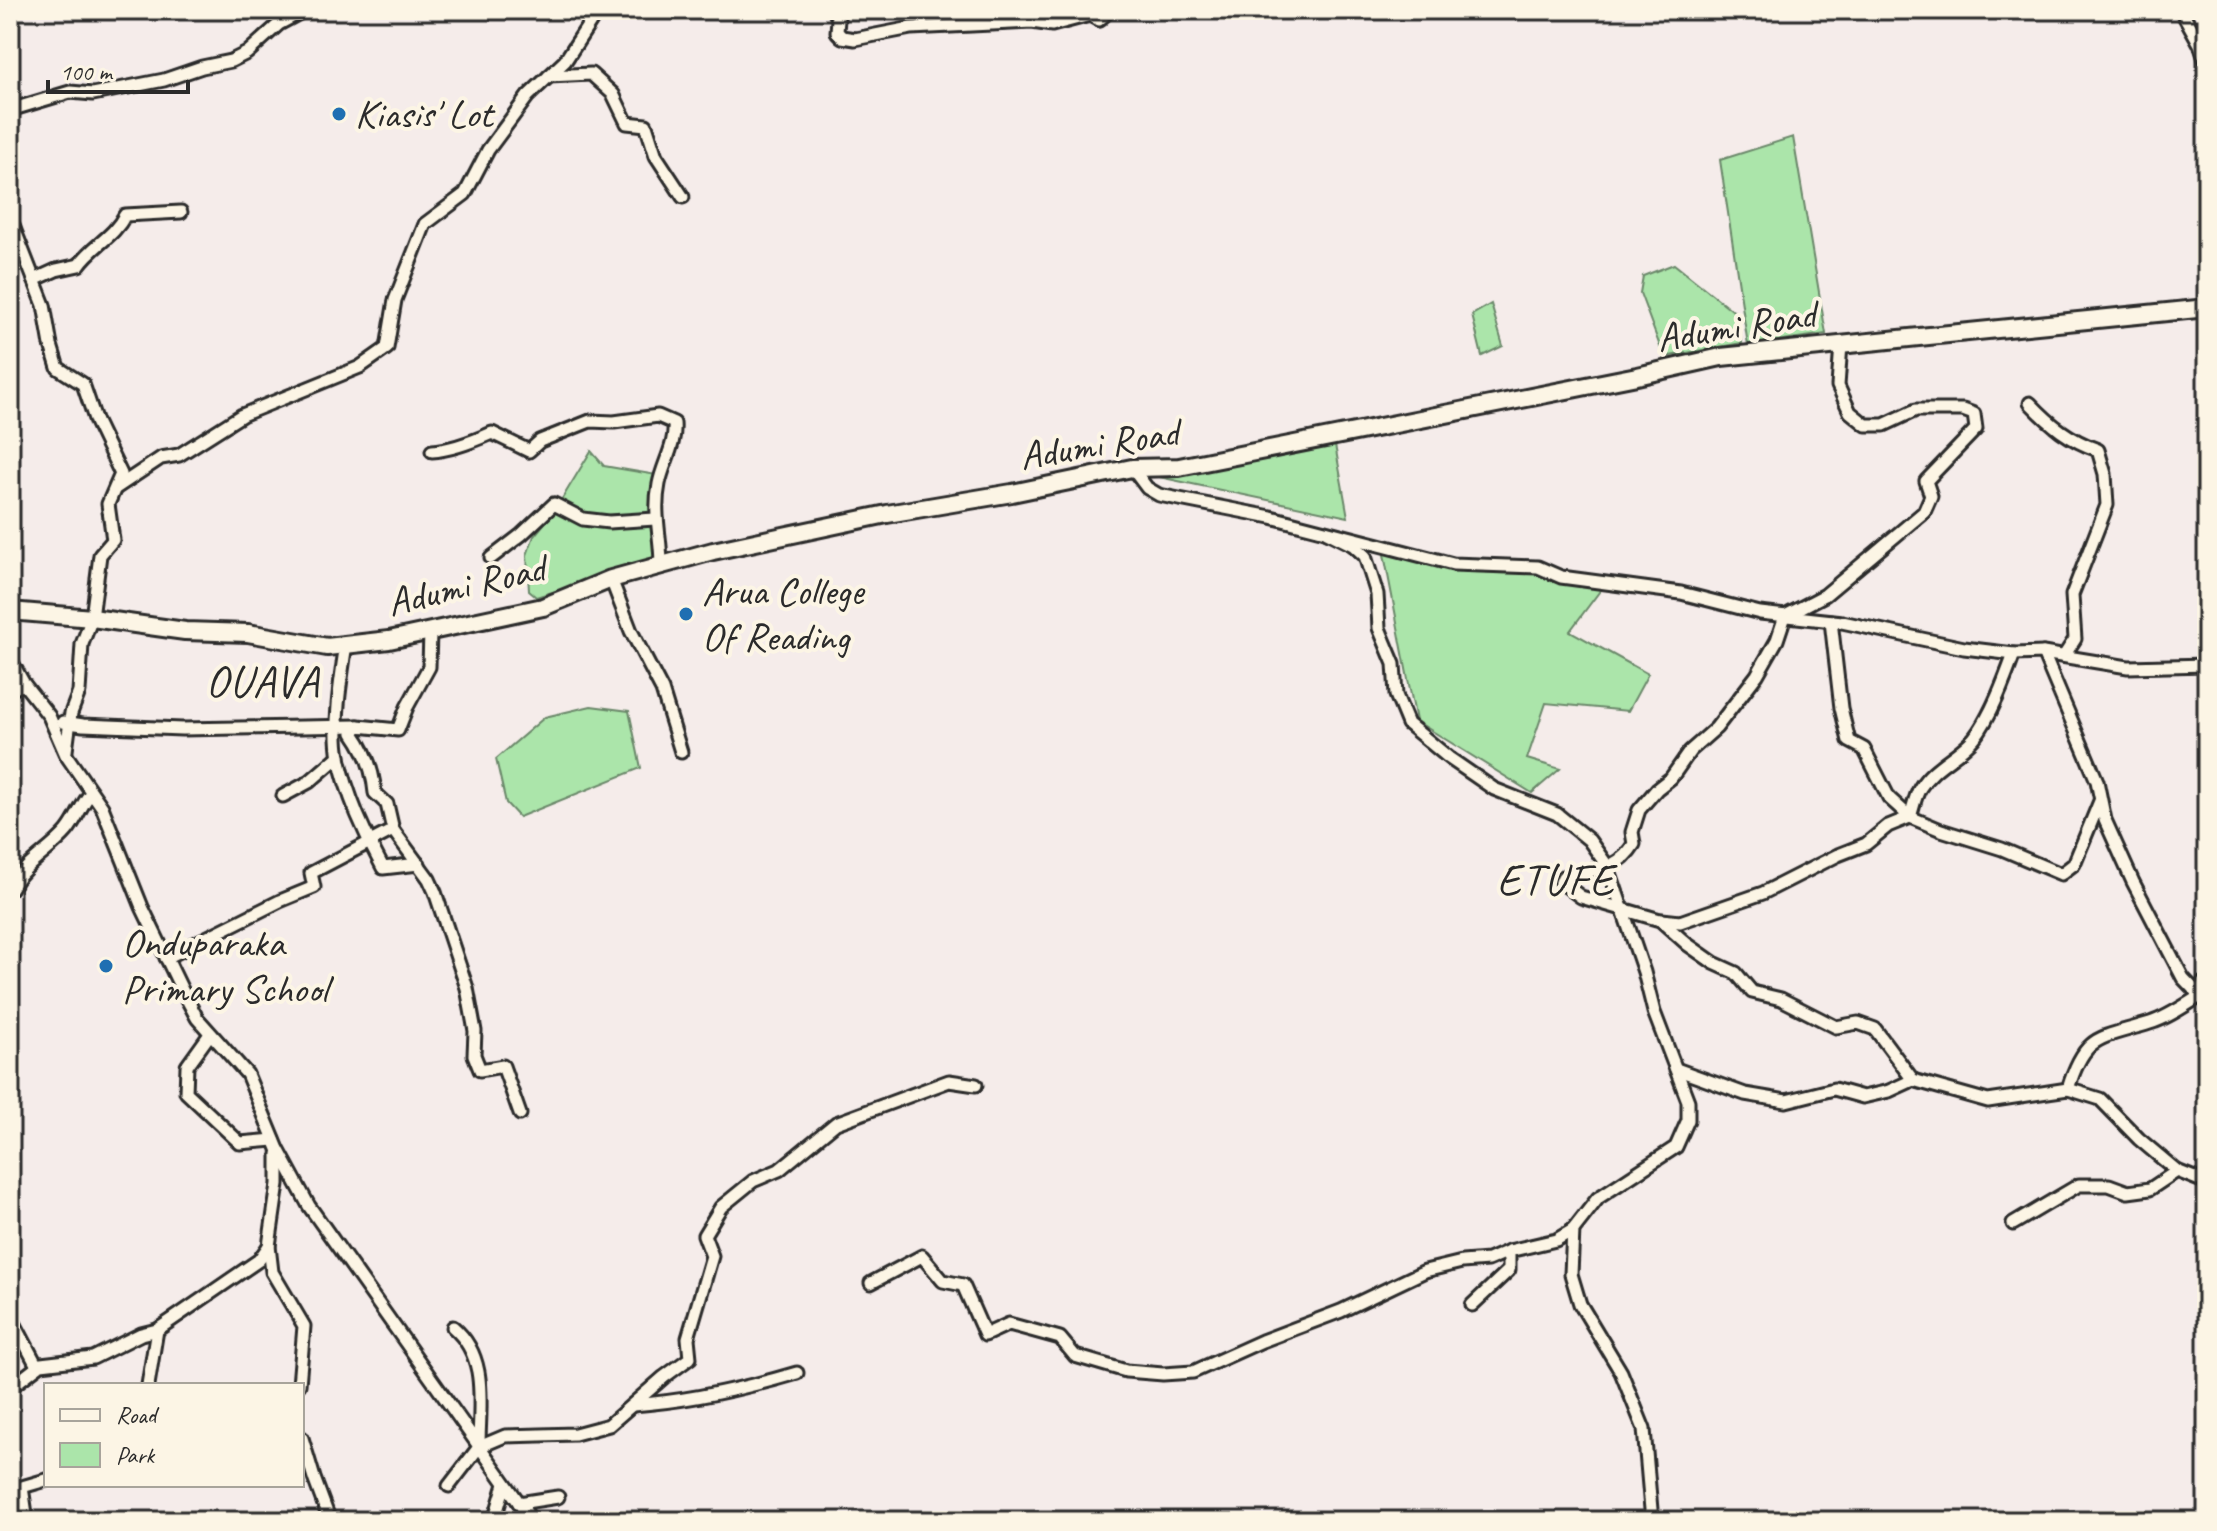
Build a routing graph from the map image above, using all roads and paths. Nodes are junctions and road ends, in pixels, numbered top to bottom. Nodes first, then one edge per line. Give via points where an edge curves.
1 (305, 10) edge
2 (592, 10) edge
3 (834, 10) edge
4 (1110, 10) edge
5 (2181, 10) edge
6 (2207, 31) edge
7 (2200, 44) junction
8 (2207, 65) edge
9 (549, 76) junction
10 (10, 110) edge
11 (683, 197) dead end
12 (181, 212) dead end
13 (10, 218) edge
14 (34, 280) junction
15 (2207, 308) edge
16 (1841, 344) junction
17 (2030, 403) dead end
18 (432, 451) dead end
19 (1132, 468) junction
20 (116, 488) junction
21 (655, 519) junction
22 (1327, 532) junction
23 (491, 558) dead end
24 (661, 565) junction
25 (611, 579) junction
26 (10, 611) edge
27 (1785, 616) junction
28 (92, 618) junction
29 (1831, 621) junction
30 (430, 632) junction
31 (346, 644) junction
32 (2043, 653) junction
33 (2014, 654) junction
34 (2064, 656) junction
35 (10, 659) edge
36 (2207, 665) edge
37 (24, 684) junction
38 (10, 690) edge
39 (49, 716) junction
40 (69, 724) junction
41 (339, 725) junction
42 (358, 726) junction
43 (681, 752) dead end
44 (66, 755) junction
45 (339, 756) junction
46 (91, 793) junction
47 (283, 796) dead end
48 (2100, 801) junction
49 (1910, 817) junction
50 (393, 830) junction
51 (369, 843) junction
52 (419, 864) junction
53 (1608, 867) junction
54 (10, 889) edge
55 (1623, 909) junction
56 (1660, 920) junction
57 (166, 958) junction
58 (2207, 980) edge
59 (2204, 1000) edge
60 (210, 1034) junction
61 (1676, 1069) junction
62 (1913, 1080) junction
63 (976, 1085) dead end
64 (2068, 1089) junction
65 (520, 1114) dead end
66 (276, 1145) junction
67 (2177, 1171) junction
68 (2207, 1183) edge
69 (2013, 1224) dead end
70 (1573, 1230) junction
71 (269, 1246) junction
72 (1509, 1251) junction
73 (871, 1283) dead end
74 (1472, 1305) dead end
75 (10, 1315) edge
76 (453, 1327) dead end
77 (157, 1330) junction
78 (37, 1366) junction
79 (797, 1373) dead end
80 (148, 1383) edge
81 (299, 1383) edge
82 (10, 1388) edge
83 (632, 1405) junction
84 (304, 1444) edge
85 (479, 1447) junction
86 (44, 1481) edge
87 (505, 1484) junction
88 (449, 1486) dead end
89 (558, 1497) dead end
90 (519, 1503) junction
91 (27, 1521) edge
92 (330, 1521) edge
93 (494, 1521) edge
94 (532, 1521) edge
95 (1652, 1521) edge

1 - 10 street via 231,61 93,94 70,92
2 - 9 street via 591,21 565,61
3 - 4 street via 837,32 855,39 911,28 1052,25 1090,15 1099,20
5 - 7 street
6 - 7 street
7 - 8 street
9 - 11 street via 591,74 613,94 627,123 646,125 656,156
9 - 20 street via 488,150 465,194 425,224 395,300 387,348 360,367 242,415
12 - 14 street via 125,215 79,265
13 - 14 street
14 - 20 street via 58,368 83,384 121,474
15 - 16 main road, Adumi Road
16 - 19 main road, Adumi Road via 1721,357 1179,467
16 - 27 street via 1838,386 1850,412 1866,425 1884,425 1916,410 1963,410 1974,414 1976,429 1926,481 1931,496 1924,512 1825,595
17 - 34 street via 2074,442 2098,450 2105,474 2107,505 2072,595 2075,639
18 - 21 street via 492,433 529,451 540,441 590,421 658,416 674,423 675,436 659,482
19 - 22 street via 1159,495
19 - 24 main road, Adumi Road
20 - 28 street via 108,504 113,540 100,555
21 - 23 street via 583,519 554,504
21 - 24 street
22 - 27 street via 1453,564 1538,567 1561,577 1681,593
22 - 53 street via 1365,556 1377,594 1379,628 1394,664 1396,695 1408,724 1494,789 1557,814 1589,840
24 - 25 main road, Adumi Road
25 - 30 main road, Adumi Road via 543,607
25 - 43 street via 662,690
26 - 28 main road, Adumi Road
27 - 29 street
27 - 53 street via 1757,675 1716,728 1639,810 1634,844 1625,859
28 - 31 main road, Adumi Road via 248,633 327,647
28 - 40 street via 82,644 79,692
29 - 33 street
29 - 49 street via 1849,741 1864,749 1889,798
30 - 31 main road, Adumi Road
30 - 42 street via 429,667 398,730
31 - 41 street
32 - 33 street
32 - 34 street
32 - 48 street via 2097,781
33 - 49 street via 1975,736 1919,789
34 - 36 street via 2128,667
35 - 37 street
37 - 38 street
37 - 39 street
39 - 40 street
39 - 44 street
40 - 41 street via 182,729
40 - 44 street
41 - 42 street
41 - 45 street
42 - 50 street via 353,733 374,776 375,793 387,804
44 - 46 street
45 - 47 street
45 - 51 street
46 - 54 street via 55,845 29,863
46 - 57 street via 102,807
48 - 49 street via 2074,864 2061,874
48 - 59 street via 2155,927 2183,978
49 - 56 street via 1763,893 1680,922
50 - 51 street
50 - 52 street
51 - 52 street via 383,868
51 - 57 street via 311,873 314,887
52 - 65 street via 435,892 467,988 480,1070 503,1066
53 - 55 street
53 - 55 street via 1569,875 1561,882 1581,897
55 - 56 street
55 - 61 street
56 - 62 street via 1714,963 1736,973 1752,992 1781,999 1836,1027 1858,1023 1875,1029
57 - 60 street
58 - 59 street
59 - 64 street via 2087,1046
60 - 66 street via 247,1074
60 - 66 street via 187,1066 186,1092 240,1143
61 - 62 street via 1745,1094 1786,1101 1834,1089 1863,1097
61 - 70 street via 1688,1101 1688,1120 1676,1147 1598,1198
62 - 64 street via 1988,1101
63 - 83 street via 949,1081 836,1123 779,1170 753,1181 721,1207 704,1235 712,1256 688,1338 690,1358
64 - 67 street via 2100,1099
66 - 71 street via 278,1184
66 - 85 street via 309,1206
67 - 68 street
67 - 69 street via 2150,1189 2128,1192 2109,1185 2079,1185
70 - 72 street via 1556,1240
70 - 95 street via 1571,1274 1580,1304 1621,1372 1644,1429
71 - 77 street via 259,1260
71 - 81 street via 272,1272 304,1326
72 - 73 street via 1425,1271 1193,1372 1163,1374 1126,1371 1075,1356 1060,1338 1009,1324 985,1335 963,1285 943,1281 922,1256
72 - 74 street via 1509,1270
75 - 78 street
76 - 85 street via 481,1373
77 - 78 street via 93,1358
77 - 80 street
78 - 82 street
79 - 83 street via 679,1402
83 - 85 street via 609,1425 575,1434 505,1436
84 - 92 street
85 - 87 street
85 - 88 street
86 - 91 street via 22,1487
87 - 90 street
87 - 93 street
89 - 90 street
90 - 94 street

